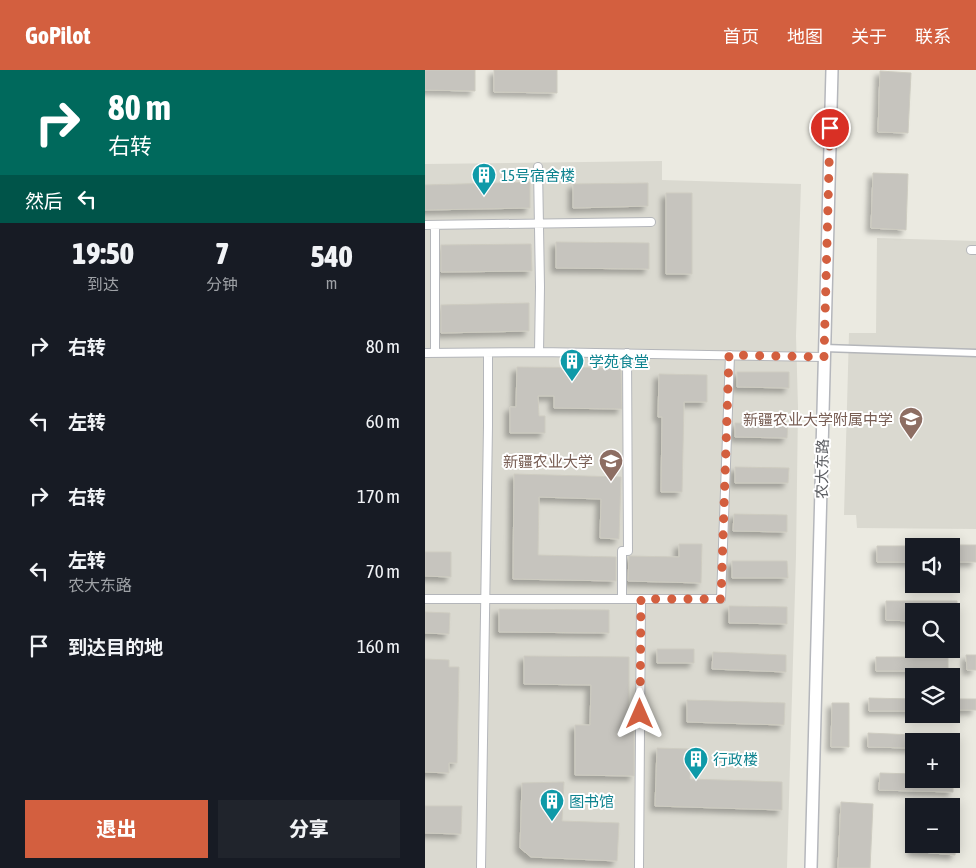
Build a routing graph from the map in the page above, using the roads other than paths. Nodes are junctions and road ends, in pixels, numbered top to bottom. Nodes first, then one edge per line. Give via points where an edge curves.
1 (832, 70) edge
2 (538, 167) dead end
3 (651, 222) dead end
4 (539, 224) junction
5 (425, 225) edge
6 (435, 225) junction
7 (539, 352) junction
8 (824, 352) junction
9 (435, 353) junction
10 (488, 353) junction
11 (627, 353) junction
12 (976, 353) edge
13 (425, 354) edge
14 (729, 355) junction
15 (425, 598) edge
16 (485, 599) junction
17 (622, 599) junction
18 (641, 599) junction
19 (481, 868) edge
20 (639, 868) edge
21 (811, 868) edge

1 - 8 main road, 农大东路
2 - 4 street
3 - 4 street
4 - 6 street
4 - 7 street
5 - 6 street
6 - 9 street
7 - 10 street
7 - 11 street
8 - 12 street
8 - 14 street
8 - 21 main road, 农大东路
9 - 10 street
9 - 13 street
10 - 16 street
11 - 14 street
11 - 17 street via 628,551 622,551
14 - 18 street via 721,599
15 - 16 street
16 - 17 street
16 - 19 street
17 - 18 street
18 - 20 street

